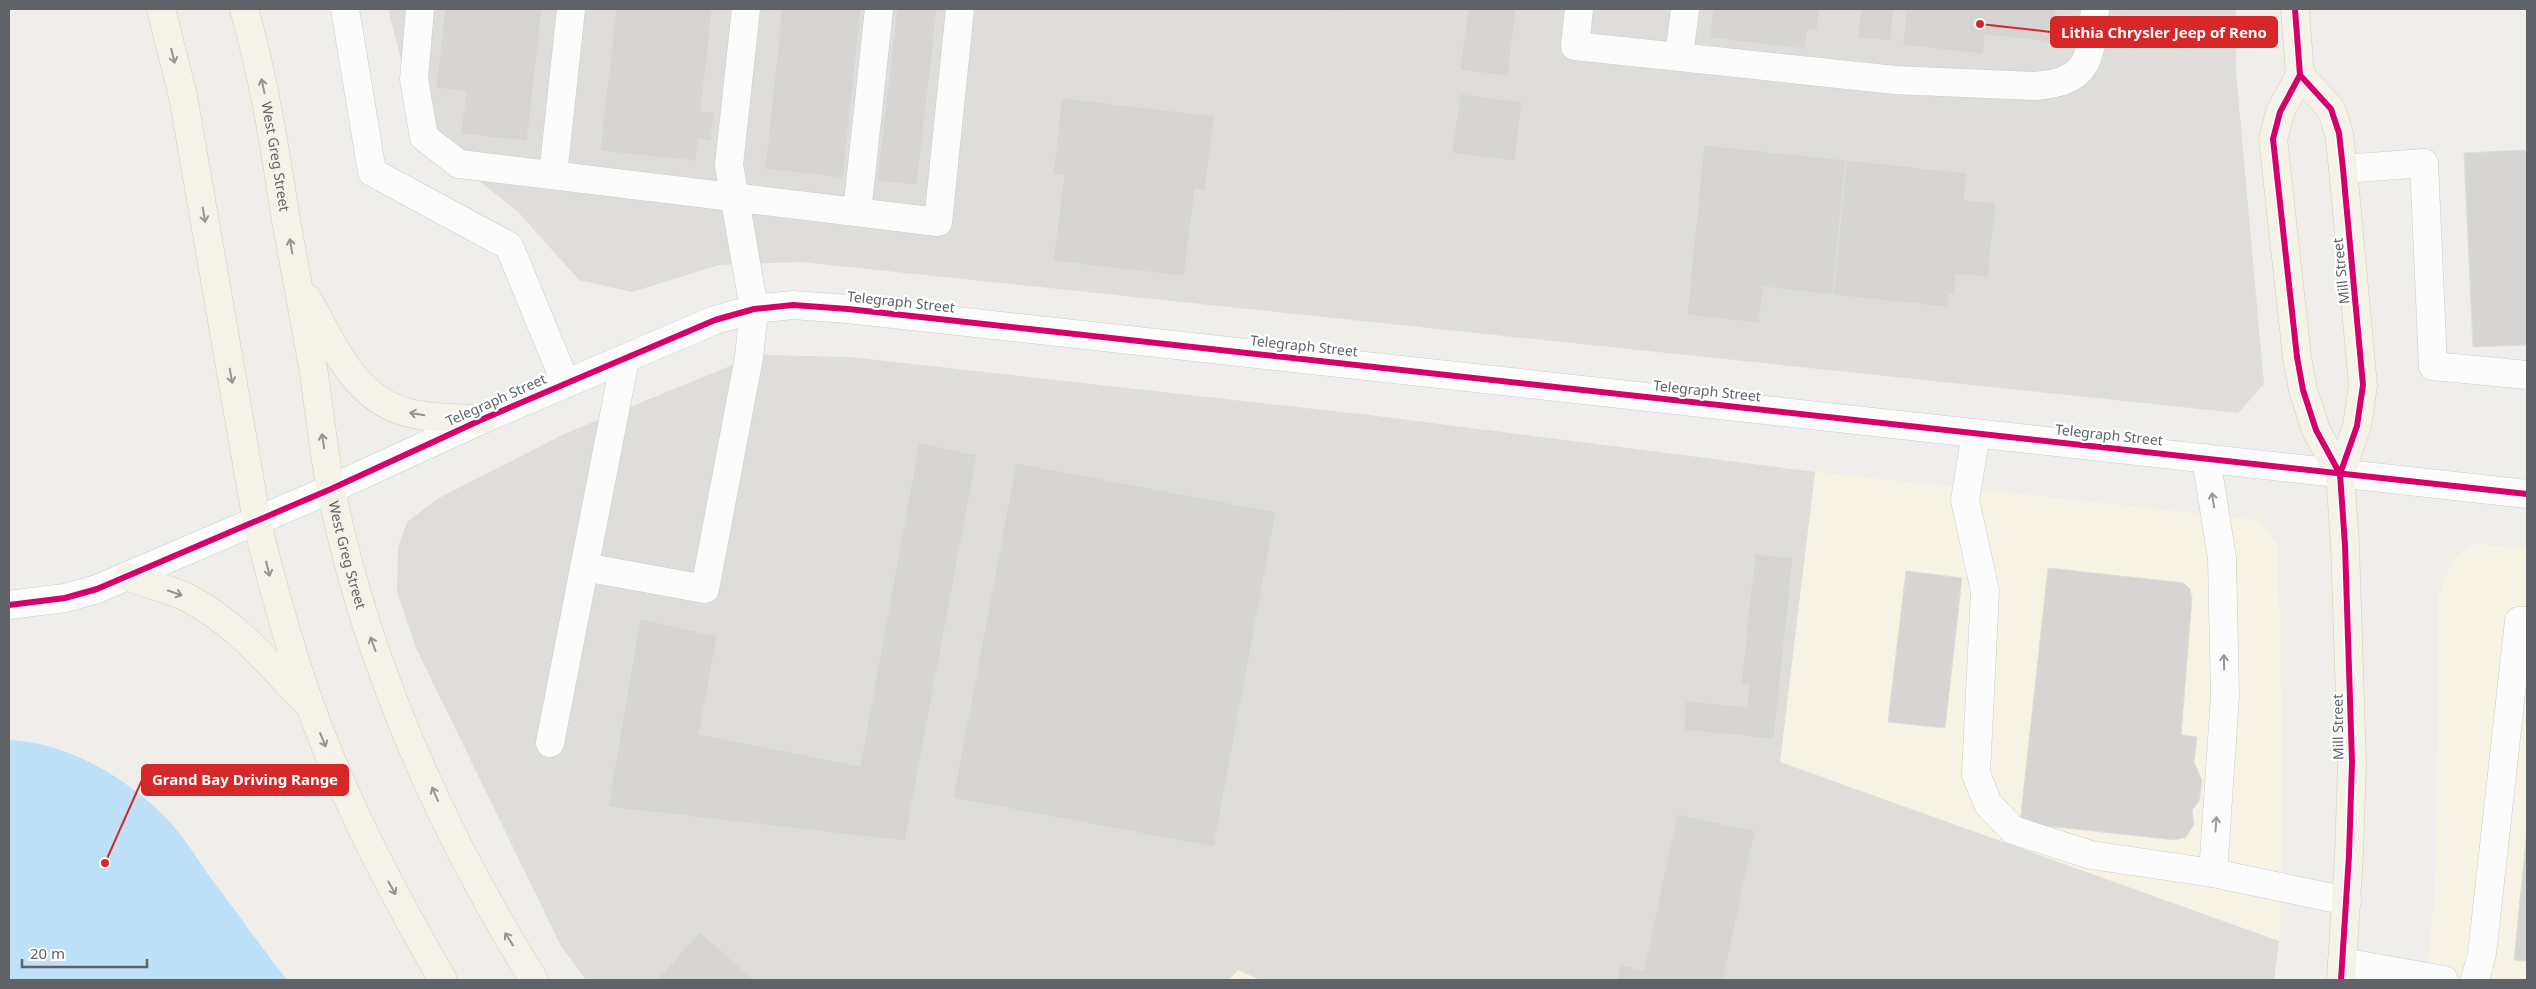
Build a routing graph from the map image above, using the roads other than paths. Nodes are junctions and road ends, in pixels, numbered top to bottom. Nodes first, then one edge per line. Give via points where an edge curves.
1 (161, 9) edge
2 (244, 9) edge
3 (345, 9) edge
4 (420, 9) edge
5 (571, 9) edge
6 (746, 9) edge
7 (879, 9) edge
8 (960, 9) edge
9 (1579, 9) edge
10 (1684, 9) edge
11 (2095, 9) edge
12 (2295, 9) edge
13 (1679, 57) junction
14 (2300, 75) junction
15 (2343, 169) junction
16 (553, 175) junction
17 (734, 196) junction
18 (856, 212) junction
19 (297, 278) junction
20 (754, 309) junction
21 (625, 359) junction
22 (2527, 375) edge
23 (566, 384) junction
24 (483, 420) junction
25 (1976, 433) junction
26 (2206, 458) junction
27 (2340, 474) junction
28 (331, 489) junction
29 (2527, 494) edge
30 (256, 522) junction
31 (584, 567) junction
32 (129, 577) junction
33 (9, 605) edge
34 (2527, 621) edge
35 (312, 709) junction
36 (550, 743) dead end
37 (2213, 873) junction
38 (2347, 901) junction
39 (2342, 971) edge
40 (444, 980) edge
41 (534, 980) edge
42 (2444, 980) edge
43 (2475, 980) edge

1 -> 30 main road via 183,96
19 -> 2 main road, West Greg Street via 271,124
3 - 23 street via 372,172 509,246
4 - 16 street via 414,79 424,137 460,164
5 - 16 street
6 - 17 street via 729,165
7 - 18 street
8 - 18 street via 938,222
9 - 13 street via 1575,46
10 - 13 street
11 - 13 street via 2087,62 2074,77 2056,84 2034,86 1895,80
12 - 14 main road
14 - 15 main road, Mill Street via 2331,109 2339,133
14 - 27 main road, Mill Street via 2280,112 2273,139 2300,374 2316,430
15 - 22 street via 2424,163 2433,366
15 - 27 main road, Mill Street via 2363,385 2357,426
16 - 17 street
17 - 18 street
17 - 20 street
24 -> 19 main road via 413,414 373,398 350,374
28 -> 19 main road, West Greg Street
20 - 21 street, Telegraph Street via 715,320
20 - 25 street, Telegraph Street via 792,305 848,309
20 - 31 street via 749,357 705,589
21 - 23 street, Telegraph Street
21 - 31 street
23 - 24 street, Telegraph Street
24 - 28 street, Telegraph Street
25 - 26 street, Telegraph Street
25 - 37 street via 1964,500 1985,591 1976,774 1988,804 2013,830 2091,855
26 - 27 street, Telegraph Street
37 -> 26 street via 2224,686 2222,558
27 - 29 street, Telegraph Street
27 - 38 main road, Mill Street via 2352,752
28 - 30 street, Telegraph Street
41 -> 28 main road, West Greg Street via 468,864 404,725 371,640
30 - 32 street, Telegraph Street
30 -> 35 main road via 271,581
31 - 36 street
32 - 33 street, Telegraph Street via 65,598
32 -> 35 main road via 187,597 218,616 243,637
34 - 43 street via 2519,621 2482,954
35 -> 40 main road via 348,800 386,878
37 - 38 street
38 - 39 main road, Mill Street
39 - 42 street

